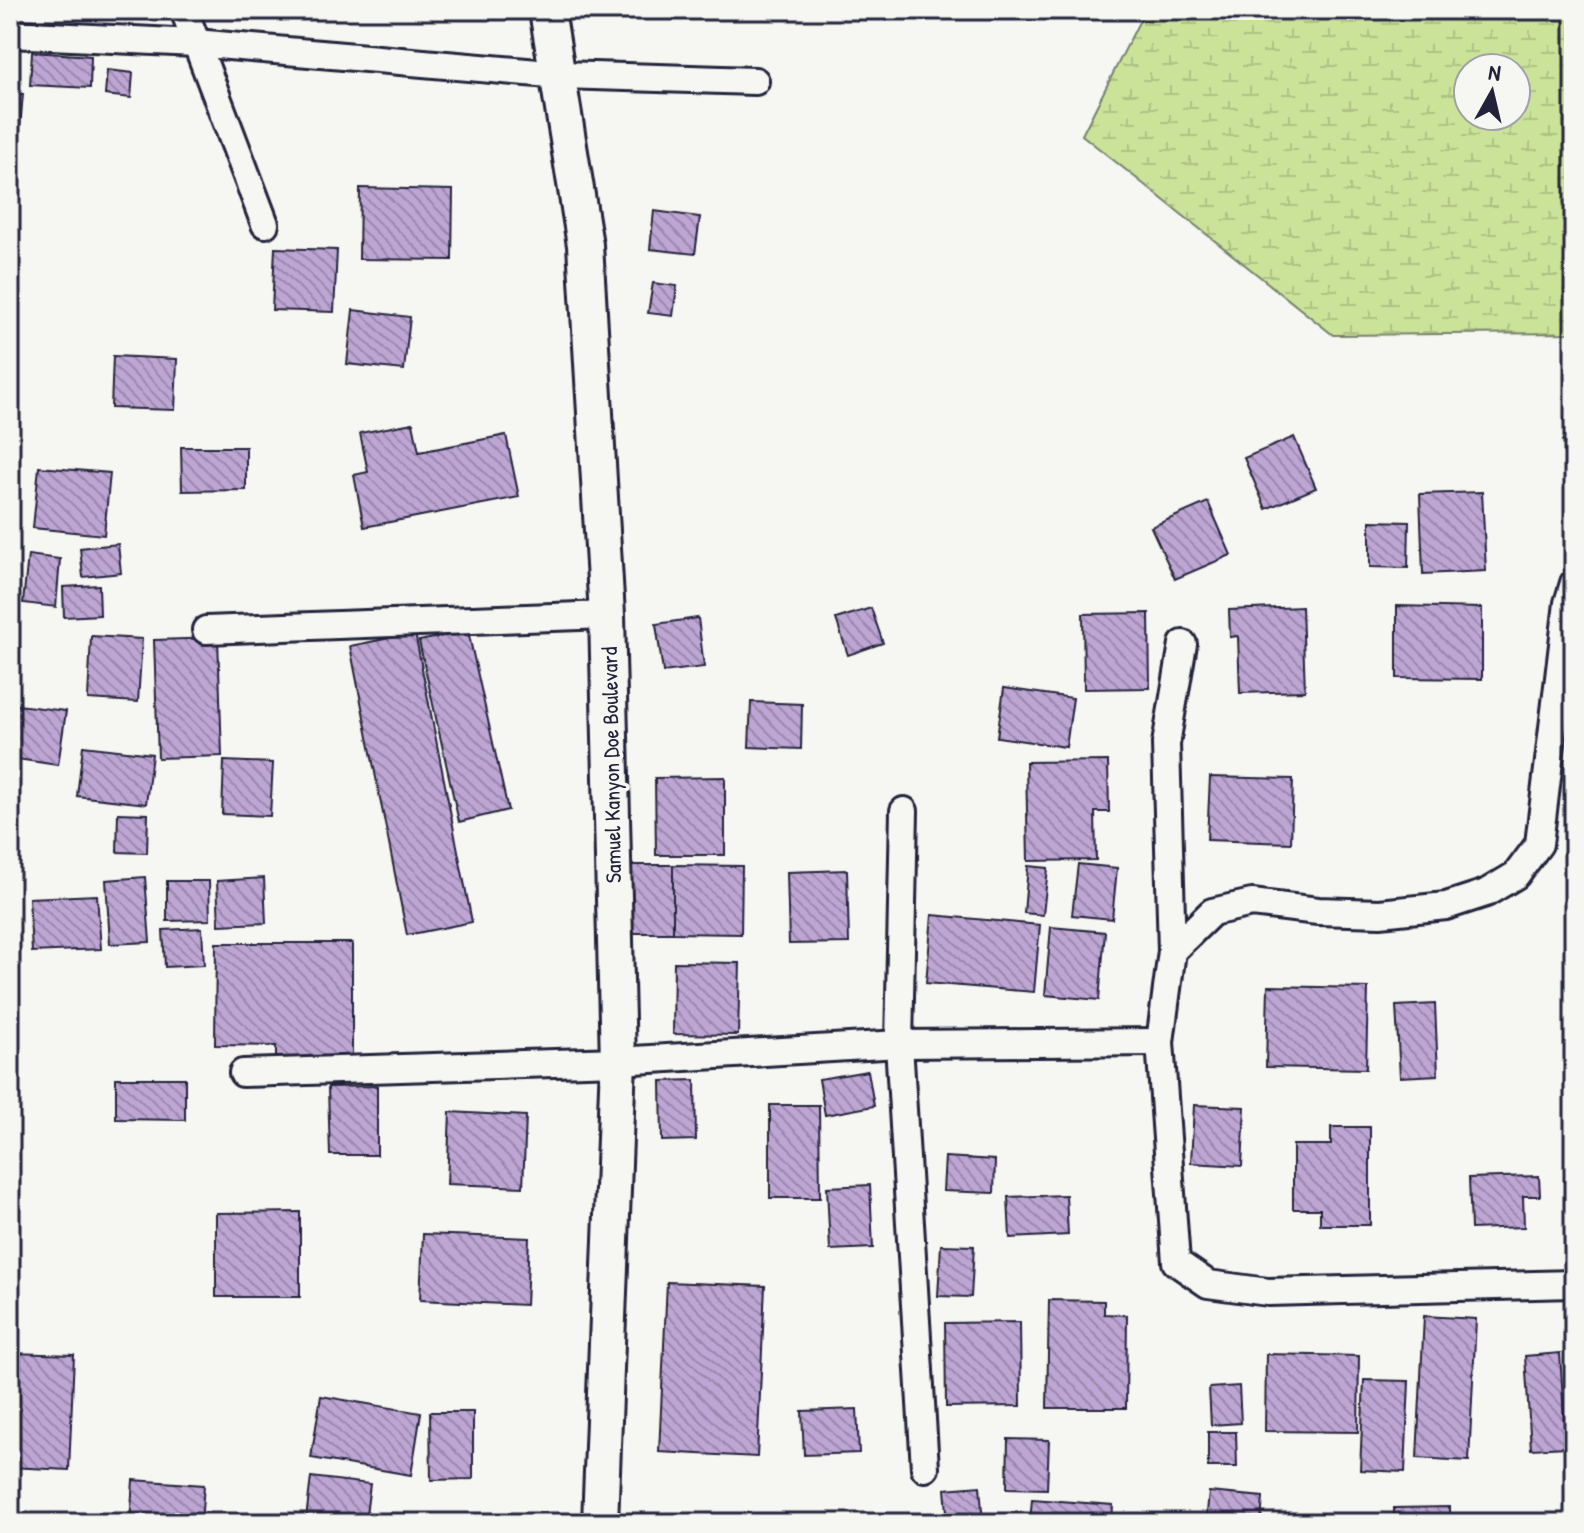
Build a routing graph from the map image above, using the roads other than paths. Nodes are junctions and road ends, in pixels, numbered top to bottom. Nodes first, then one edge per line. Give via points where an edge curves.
1 (184, 10) edge
2 (547, 10) edge
3 (10, 34) edge
4 (195, 43) junction
5 (561, 75) junction
6 (755, 81) dead end
7 (265, 224) dead end
8 (1574, 583) edge
9 (607, 615) junction
10 (206, 630) dead end
11 (1183, 644) dead end
12 (904, 811) dead end
13 (1172, 951) junction
14 (1160, 1042) junction
15 (899, 1044) junction
16 (618, 1061) junction
17 (243, 1073) dead end
18 (1574, 1284) edge
19 (925, 1468) dead end
20 (600, 1523) edge

1 - 4 street
2 - 5 street, Samuel Kanyon Doe Boulevard
3 - 4 street
4 - 5 street
4 - 7 street
5 - 6 street
5 - 9 street, Samuel Kanyon Doe Boulevard via 585,245
8 - 13 street via 1539,844 1516,875 1486,893 1446,906 1380,913 1252,903 1212,912
9 - 10 street
9 - 16 street, Samuel Kanyon Doe Boulevard
11 - 13 street via 1166,744
12 - 15 street
13 - 14 street
14 - 15 street
14 - 18 street via 1176,1262 1208,1284 1268,1292
15 - 16 street
15 - 19 street
16 - 17 street
16 - 20 street, Samuel Kanyon Doe Boulevard

